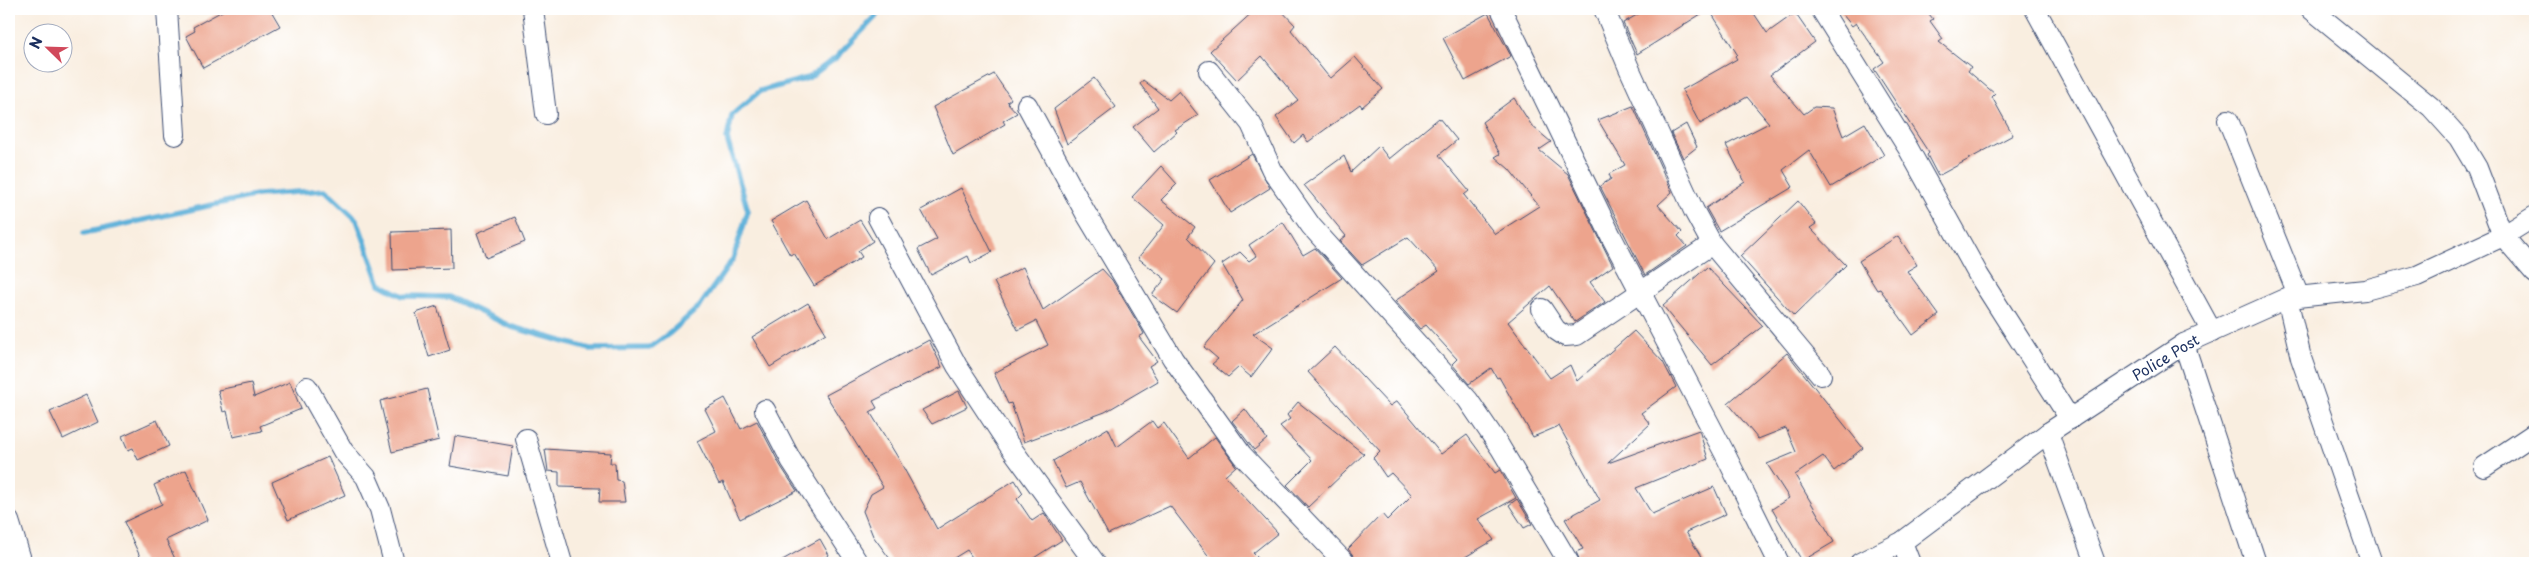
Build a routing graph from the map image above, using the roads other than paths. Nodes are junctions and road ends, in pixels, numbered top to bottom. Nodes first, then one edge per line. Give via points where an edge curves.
1 (167, 9) edge
2 (533, 9) edge
3 (1500, 9) edge
4 (1604, 9) edge
5 (1821, 9) edge
6 (2035, 9) edge
7 (2311, 9) edge
8 (1209, 71) dead end
9 (1027, 105) dead end
10 (546, 114) dead end
11 (2228, 120) dead end
12 (175, 136) dead end
13 (2535, 216) edge
14 (878, 218) dead end
15 (2502, 236) junction
16 (1712, 244) junction
17 (2535, 273) edge
18 (1641, 293) junction
19 (2293, 297) junction
20 (1542, 309) dead end
21 (2212, 332) junction
22 (2184, 344) junction
23 (1821, 375) dead end
24 (307, 387) dead end
25 (766, 410) dead end
26 (2070, 419) junction
27 (2048, 433) junction
28 (2535, 433) edge
29 (526, 438) dead end
30 (2484, 467) dead end
31 (9, 521) edge
32 (1902, 542) junction
33 (22, 563) edge
34 (394, 563) edge
35 (562, 563) edge
36 (858, 563) edge
37 (1095, 563) edge
38 (1345, 563) edge
39 (1569, 563) edge
40 (1779, 563) edge
41 (1860, 563) edge
42 (1910, 563) edge
43 (2095, 563) edge
44 (2256, 563) edge
45 (2372, 563) edge

1 - 12 street
2 - 10 street
3 - 18 street
4 - 16 street
5 - 26 street via 1908,148 1979,276
6 - 21 street
7 - 15 street via 2431,107 2459,138 2478,168
8 - 39 street via 1251,124 1272,170 1311,226 1468,400
9 - 38 street via 1085,212 1173,359 1242,455
11 - 19 street
13 - 15 street, Police Post
14 - 37 street via 957,366 1009,445
15 - 17 street
15 - 19 street, Police Post via 2417,276 2364,290
16 - 18 street
16 - 23 street
18 - 20 street via 1577,335 1564,336
18 - 40 street
19 - 21 street, Police Post
19 - 45 street via 2301,358
21 - 22 street, Police Post
22 - 26 street, Police Post
22 - 44 street
24 - 34 street via 343,451 366,477 380,509
25 - 36 street via 792,460
26 - 27 street, Police Post
27 - 32 street, Police Post
27 - 43 street
28 - 30 street
29 - 35 street
31 - 33 street
32 - 41 street, Police Post
32 - 42 street

